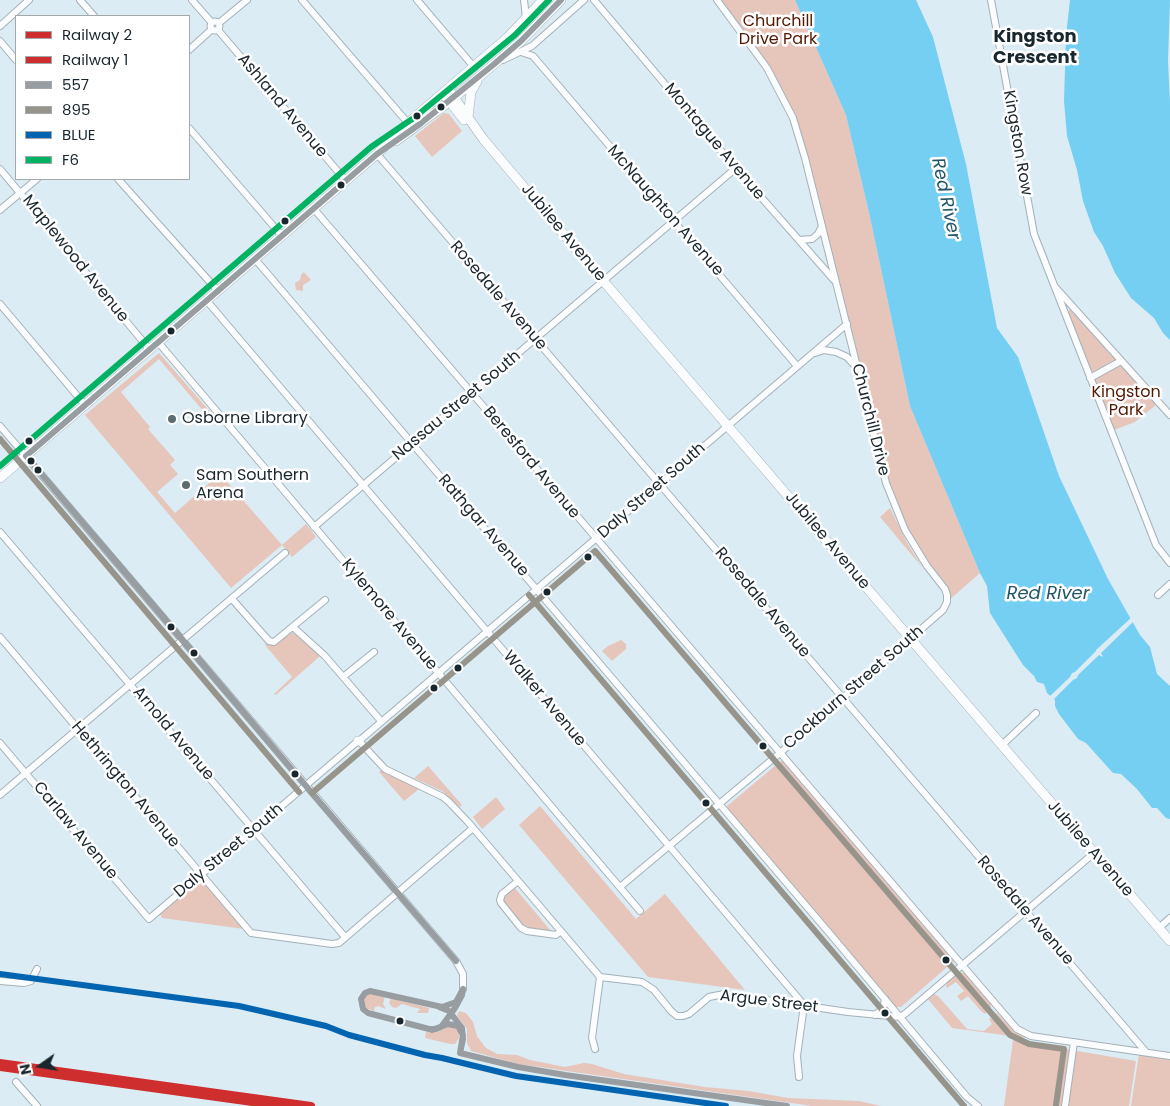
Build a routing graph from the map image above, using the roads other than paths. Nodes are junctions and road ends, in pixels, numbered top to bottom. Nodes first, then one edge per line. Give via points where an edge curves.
1 (29, 0) edge
2 (80, 0) edge
3 (192, 0) edge
4 (247, 0) edge
5 (302, 0) edge
6 (417, 0) edge
7 (543, 0) edge
8 (562, 0) edge
9 (584, 0) edge
10 (594, 0) edge
11 (717, 0) edge
12 (990, 0) edge
13 (525, 1) edge
14 (93, 15) edge
15 (526, 18) junction
16 (0, 26) edge
17 (215, 27) junction
18 (0, 41) edge
19 (532, 46) junction
20 (190, 49) edge
21 (521, 52) junction
22 (533, 56) junction
23 (15, 59) edge
24 (493, 65) junction
25 (474, 67) junction
26 (479, 77) junction
27 (446, 91) junction
28 (452, 100) junction
29 (468, 117) junction
30 (408, 124) junction
31 (190, 129) edge
32 (484, 140) junction
33 (377, 154) junction
34 (736, 168) junction
35 (0, 169) edge
36 (36, 180) edge
37 (119, 180) edge
38 (346, 182) junction
39 (21, 192) junction
40 (314, 209) junction
41 (0, 210) edge
42 (674, 220) junction
43 (822, 226) junction
44 (282, 236) junction
45 (798, 240) junction
46 (255, 259) junction
47 (604, 281) junction
48 (835, 282) junction
49 (1052, 283) junction
50 (218, 291) junction
51 (207, 301) junction
52 (0, 304) edge
53 (846, 324) junction
54 (536, 340) junction
55 (158, 342) junction
56 (150, 350) junction
57 (811, 354) junction
58 (1121, 360) junction
59 (797, 366) junction
60 (858, 370) junction
61 (1090, 378) junction
62 (472, 393) junction
63 (85, 405) junction
64 (1170, 415) edge
65 (728, 425) junction
66 (0, 426) edge
67 (412, 444) junction
68 (26, 456) junction
69 (0, 478) edge
70 (660, 483) junction
71 (363, 486) junction
72 (314, 527) junction
73 (0, 532) edge
74 (596, 539) junction
75 (285, 553) dead end
76 (1170, 563) edge
77 (1170, 584) edge
78 (536, 589) junction
79 (1158, 595) dead end
80 (232, 599) junction
81 (325, 600) dead end
82 (948, 602) joint
83 (293, 627) junction
84 (487, 631) junction
85 (0, 637) edge
86 (910, 639) junction
87 (183, 640) junction
88 (374, 652) dead end
89 (438, 673) junction
90 (343, 677) junction
91 (131, 684) junction
92 (842, 698) junction
93 (1036, 713) dead end
94 (381, 722) junction
95 (77, 729) junction
96 (358, 741) junction
97 (0, 743) edge
98 (1002, 745) junction
99 (780, 753) junction
100 (25, 774) junction
101 (306, 786) junction
102 (0, 796) edge
103 (719, 803) junction
104 (473, 828) junction
105 (254, 830) junction
106 (669, 846) junction
107 (1094, 854) junction
108 (201, 875) junction
109 (518, 881) junction
110 (620, 887) junction
111 (398, 892) junction
112 (640, 911) dead end
113 (1025, 911) junction
114 (1170, 918) edge
115 (149, 919) joint
116 (1158, 928) junction
117 (561, 931) junction
118 (345, 937) junction
119 (1170, 942) edge
120 (962, 965) junction
121 (37, 968) dead end
122 (600, 977) junction
123 (0, 982) edge
124 (463, 989) dead end
125 (884, 999) junction
126 (804, 1005) junction
127 (875, 1015) junction
128 (900, 1017) junction
129 (1074, 1042) junction
130 (595, 1049) dead end
131 (1146, 1052) junction
132 (1170, 1056) edge
133 (799, 1077) dead end
134 (16, 1082) dead end
135 (37, 1106) edge
136 (978, 1106) edge
137 (1065, 1106) edge

1 - 16 street
2 - 14 street
3 - 17 street, Ashland Avenue
4 - 17 street
5 - 30 street
6 - 25 street
7 - 15 main road
8 - 24 main road
9 - 19 street
10 - 34 street, Montague Avenue
11 - 43 street, Churchill Drive via 751,44 782,93 800,139
12 - 49 street, Kingston Row via 1032,227
13 - 15 street
15 - 25 main road
17 - 20 street
17 - 38 street, Ashland Avenue
18 - 23 street
19 - 21 street
19 - 22 street
21 - 22 street
21 - 24 street
22 - 42 street, McNaughton Avenue
24 - 26 main road
25 - 27 main road
26 - 28 main road
26 - 29 main road via 471,92
27 - 28 main road, Jubilee Avenue
27 - 30 main road
28 - 29 main road, Jubilee Avenue
28 - 32 main road, Jubilee Avenue
28 - 33 main road
29 - 32 main road, Jubilee Avenue
30 - 33 main road
31 - 44 street
32 - 47 main road, Jubilee Avenue
33 - 38 main road
33 - 54 street, Rosedale Avenue
34 - 42 street, Nassau Street South
34 - 45 street, Montague Avenue
35 - 39 street, Maplewood Avenue
36 - 39 street
37 - 50 street
38 - 40 main road
39 - 41 street
39 - 56 street, Maplewood Avenue
40 - 44 main road
40 - 62 street, Beresford Avenue
42 - 47 street, Nassau Street South
42 - 59 street, McNaughton Avenue
43 - 45 street via 812,239
43 - 48 street, Churchill Drive
44 - 46 main road
45 - 48 street, Montague Avenue
46 - 50 main road
46 - 67 street, Rathgar Avenue
47 - 54 street, Nassau Street South
47 - 65 main road, Jubilee Avenue
48 - 53 street, Churchill Drive
49 - 58 street
49 - 61 street
50 - 51 main road
51 - 55 main road
51 - 71 street, Walker Avenue
52 - 63 street
53 - 57 street, Daly Street South
53 - 60 street, Churchill Drive
54 - 62 street, Nassau Street South
54 - 70 street, Rosedale Avenue
55 - 56 main road
55 - 72 street, Kylemore Avenue
56 - 63 main road
57 - 59 street, Daly Street South
57 - 60 street via 824,350 836,352 853,362
58 - 61 street
58 - 64 street
59 - 65 street, Daly Street South
60 - 82 street, Churchill Drive via 893,501 912,544 945,588
61 - 76 street via 1156,545
62 - 67 street, Nassau Street South
62 - 74 street, Beresford Avenue
63 - 68 main road
65 - 70 street, Daly Street South
65 - 86 main road, Jubilee Avenue
66 - 68 street
67 - 71 street, Nassau Street South
67 - 78 street, Rathgar Avenue
68 - 69 main road
68 - 87 street
70 - 74 street, Daly Street South
70 - 92 street, Rosedale Avenue
71 - 72 street, Nassau Street South
71 - 84 street, Walker Avenue
72 - 89 street, Kylemore Avenue
73 - 91 street, Arnold Avenue
74 - 78 street, Daly Street South
74 - 99 street, Beresford Avenue
75 - 80 street
77 - 79 street
78 - 84 street, Daly Street South
78 - 103 street, Rathgar Avenue
80 - 83 street via 269,641 274,642
80 - 87 street
81 - 83 street
82 - 86 street, Cockburn Street South
83 - 90 street
84 - 89 street, Daly Street South
84 - 106 street, Walker Avenue
85 - 95 street, Hethrington Avenue
86 - 92 street, Cockburn Street South
86 - 98 main road, Jubilee Avenue
87 - 91 street
87 - 101 street
88 - 90 street
89 - 94 street, Daly Street South
89 - 110 street, Kylemore Avenue
90 - 94 street
91 - 95 street
91 - 105 street, Arnold Avenue
92 - 99 street, Cockburn Street South
92 - 113 street, Rosedale Avenue
93 - 98 street
94 - 96 street, Daly Street South
95 - 100 street
95 - 108 street, Hethrington Avenue
96 - 101 street, Daly Street South
96 - 104 street via 385,769 443,796
97 - 100 street, Carlaw Avenue
98 - 107 main road, Jubilee Avenue
99 - 103 street, Cockburn Street South
99 - 120 street, Beresford Avenue
100 - 102 street
100 - 115 street, Carlaw Avenue
101 - 105 street, Daly Street South
101 - 111 street
103 - 106 street, Cockburn Street South
103 - 125 street, Rathgar Avenue
104 - 109 street
104 - 111 street
105 - 108 street, Daly Street South
105 - 118 street, Arnold Avenue
106 - 110 street, Cockburn Street South
106 - 126 street, Walker Avenue
107 - 113 street
107 - 116 main road, Jubilee Avenue
108 - 115 street, Daly Street South
108 - 118 street, Hethrington Avenue via 251,933 336,943
109 - 117 street
109 - 117 street via 502,894 500,900 522,928 527,932 556,934
110 - 112 street, Kylemore Avenue
111 - 118 street
111 - 124 street via 459,965
113 - 120 street
113 - 131 street, Rosedale Avenue
114 - 116 street
116 - 119 main road, Jubilee Avenue
117 - 122 street
120 - 128 street
120 - 129 street, Beresford Avenue via 1023,1034
121 - 123 street via 31,981
122 - 126 street, Argue Street via 642,982 654,990 677,1016 689,1014 709,996 716,994
122 - 130 street via 592,1038
125 - 127 street via 885,1006
125 - 128 street, Rathgar Avenue
126 - 127 street, Argue Street
126 - 133 street via 796,1056
127 - 128 street, Argue Street
128 - 136 street, Rathgar Avenue via 966,1097
129 - 131 street
129 - 137 street
131 - 132 street
134 - 135 street

